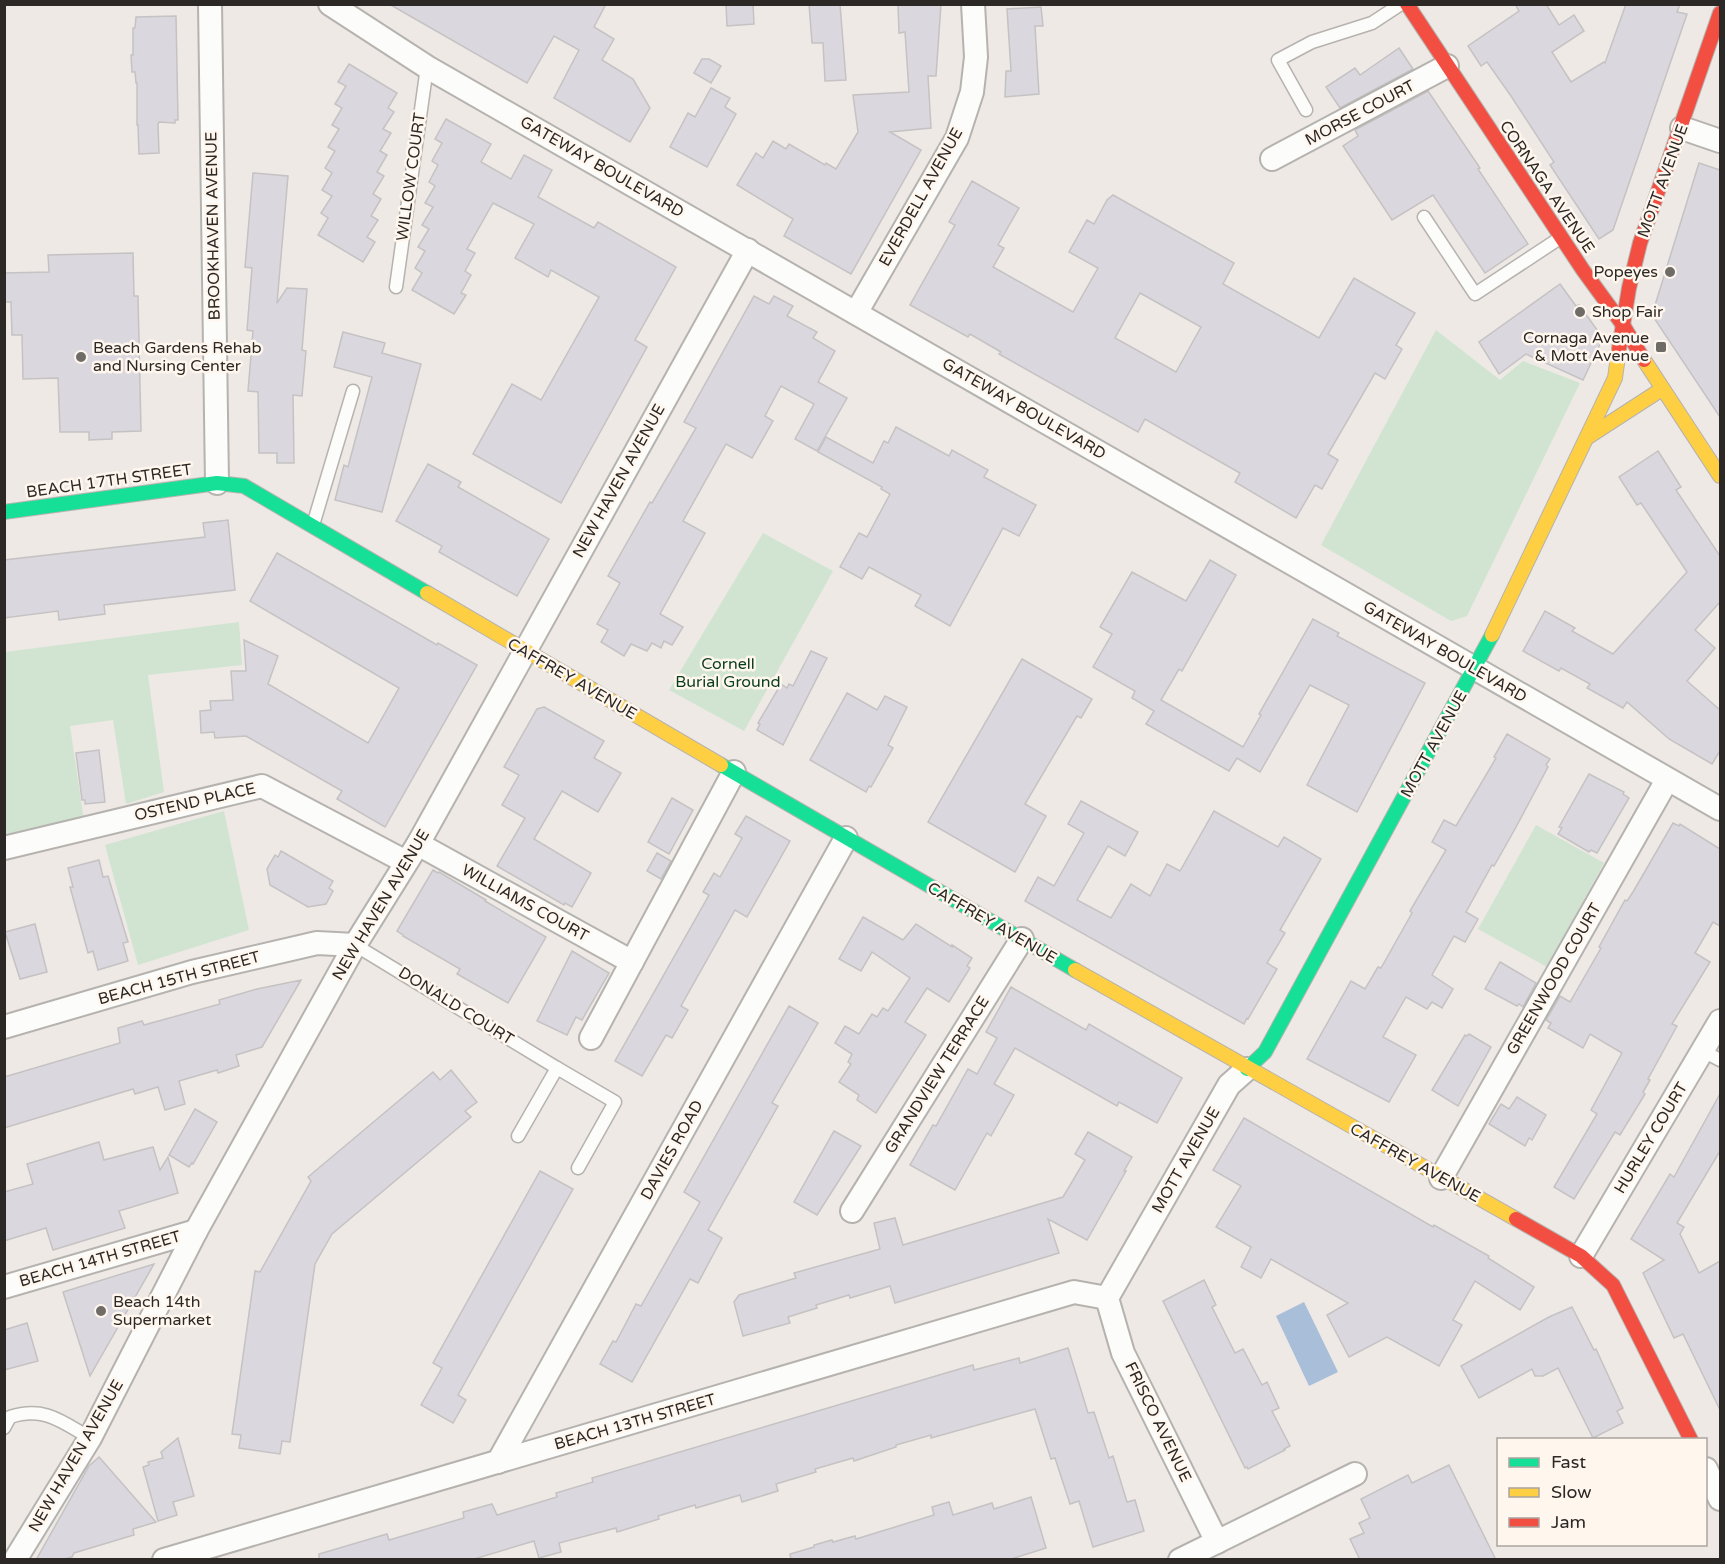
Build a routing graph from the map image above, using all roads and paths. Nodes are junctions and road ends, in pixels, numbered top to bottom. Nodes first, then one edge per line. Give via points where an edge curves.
1 (210, 4) edge
2 (330, 4) edge
3 (972, 4) edge
4 (1401, 4) edge
5 (1407, 4) edge
6 (1720, 13) edge
7 (1447, 66) junction
8 (427, 67) junction
9 (1306, 110) dead end
10 (1682, 128) junction
11 (1720, 141) edge
12 (1272, 159) dead end
13 (1424, 217) dead end
14 (1561, 237) junction
15 (748, 250) junction
16 (396, 287) dead end
17 (856, 313) junction
18 (1623, 325) junction
19 (1662, 389) junction
20 (353, 391) dead end
21 (1588, 437) junction
22 (1720, 476) edge
23 (217, 483) junction
24 (4, 512) edge
25 (313, 527) junction
26 (524, 651) junction
27 (1475, 669) junction
28 (734, 772) junction
29 (1667, 780) junction
30 (1720, 809) edge
31 (846, 838) junction
32 (4, 848) edge
33 (412, 853) junction
34 (1022, 939) junction
35 (355, 945) junction
36 (632, 962) junction
37 (1720, 1021) edge
38 (4, 1027) edge
39 (591, 1038) dead end
40 (1712, 1055) edge
41 (557, 1068) junction
42 (1247, 1069) junction
43 (518, 1136) dead end
44 (578, 1168) dead end
45 (1441, 1178) junction
46 (852, 1211) dead end
47 (196, 1232) junction
48 (1581, 1256) junction
49 (4, 1287) edge
50 (1107, 1298) junction
51 (4, 1428) edge
52 (90, 1438) junction
53 (1690, 1438) edge
54 (498, 1462) junction
55 (1707, 1471) edge
56 (1355, 1473) dead end
57 (1720, 1499) edge
58 (1218, 1542) junction
59 (15, 1560) edge
60 (164, 1560) edge
61 (1180, 1560) edge

1 - 23 street, BROOKHAVEN AVENUE
2 - 8 street, GATEWAY BOULEVARD
3 - 17 street, EVERDELL AVENUE via 976,57 972,93 957,138
4 - 9 lane via 1372,23 1312,42 1278,60
5 - 7 street, CORNAGA AVENUE
6 - 10 street, MOTT AVENUE
7 - 12 street, MORSE COURT
7 - 14 street, CORNAGA AVENUE
8 - 15 street, GATEWAY BOULEVARD
8 - 16 lane, WILLOW COURT
10 - 11 street
10 - 18 street, MOTT AVENUE via 1640,243
13 - 14 lane via 1475,294
14 - 18 street, CORNAGA AVENUE
15 - 17 street, GATEWAY BOULEVARD
15 - 26 street, NEW HAVEN AVENUE
17 - 27 street, GATEWAY BOULEVARD
18 - 19 street, CORNAGA AVENUE
18 - 21 street, MOTT AVENUE via 1615,378
19 - 21 street
19 - 22 street, CORNAGA AVENUE
20 - 25 lane
21 - 27 street, MOTT AVENUE
23 - 24 street, BEACH 17TH STREET
23 - 25 street, CAFFREY AVENUE via 244,486
25 - 26 street, CAFFREY AVENUE
26 - 28 street, CAFFREY AVENUE
26 - 33 street, NEW HAVEN AVENUE
27 - 29 street, GATEWAY BOULEVARD
27 - 42 street, MOTT AVENUE via 1265,1052
28 - 31 street, CAFFREY AVENUE
28 - 36 street
29 - 30 street, GATEWAY BOULEVARD
29 - 45 street, GREENWOOD COURT
31 - 34 street, CAFFREY AVENUE
31 - 54 street, DAVIES ROAD
32 - 33 street, OSTEND PLACE via 261,786
33 - 35 street, NEW HAVEN AVENUE
33 - 36 street, WILLIAMS COURT
34 - 42 street, CAFFREY AVENUE
34 - 46 street, GRANDVIEW TERRACE
35 - 38 street, BEACH 15TH STREET via 317,943 192,972
35 - 41 lane, DONALD COURT
35 - 47 street, NEW HAVEN AVENUE
36 - 39 street
37 - 40 street, HURLEY COURT
40 - 48 street, HURLEY COURT
41 - 43 lane
41 - 44 lane, DONALD COURT via 615,1102
42 - 45 street, CAFFREY AVENUE
42 - 50 street, MOTT AVENUE via 1229,1085
45 - 48 street, CAFFREY AVENUE
47 - 49 street, BEACH 14TH STREET
47 - 52 street, NEW HAVEN AVENUE
48 - 53 street, CAFFREY AVENUE via 1613,1285
50 - 54 street, BEACH 13TH STREET via 1074,1292
50 - 58 street, FRISCO AVENUE via 1124,1353
51 - 52 lane via 10,1417 25,1412 42,1413
52 - 59 street, NEW HAVEN AVENUE
54 - 60 street, BEACH 13TH STREET
55 - 57 street
56 - 58 street
58 - 61 street

